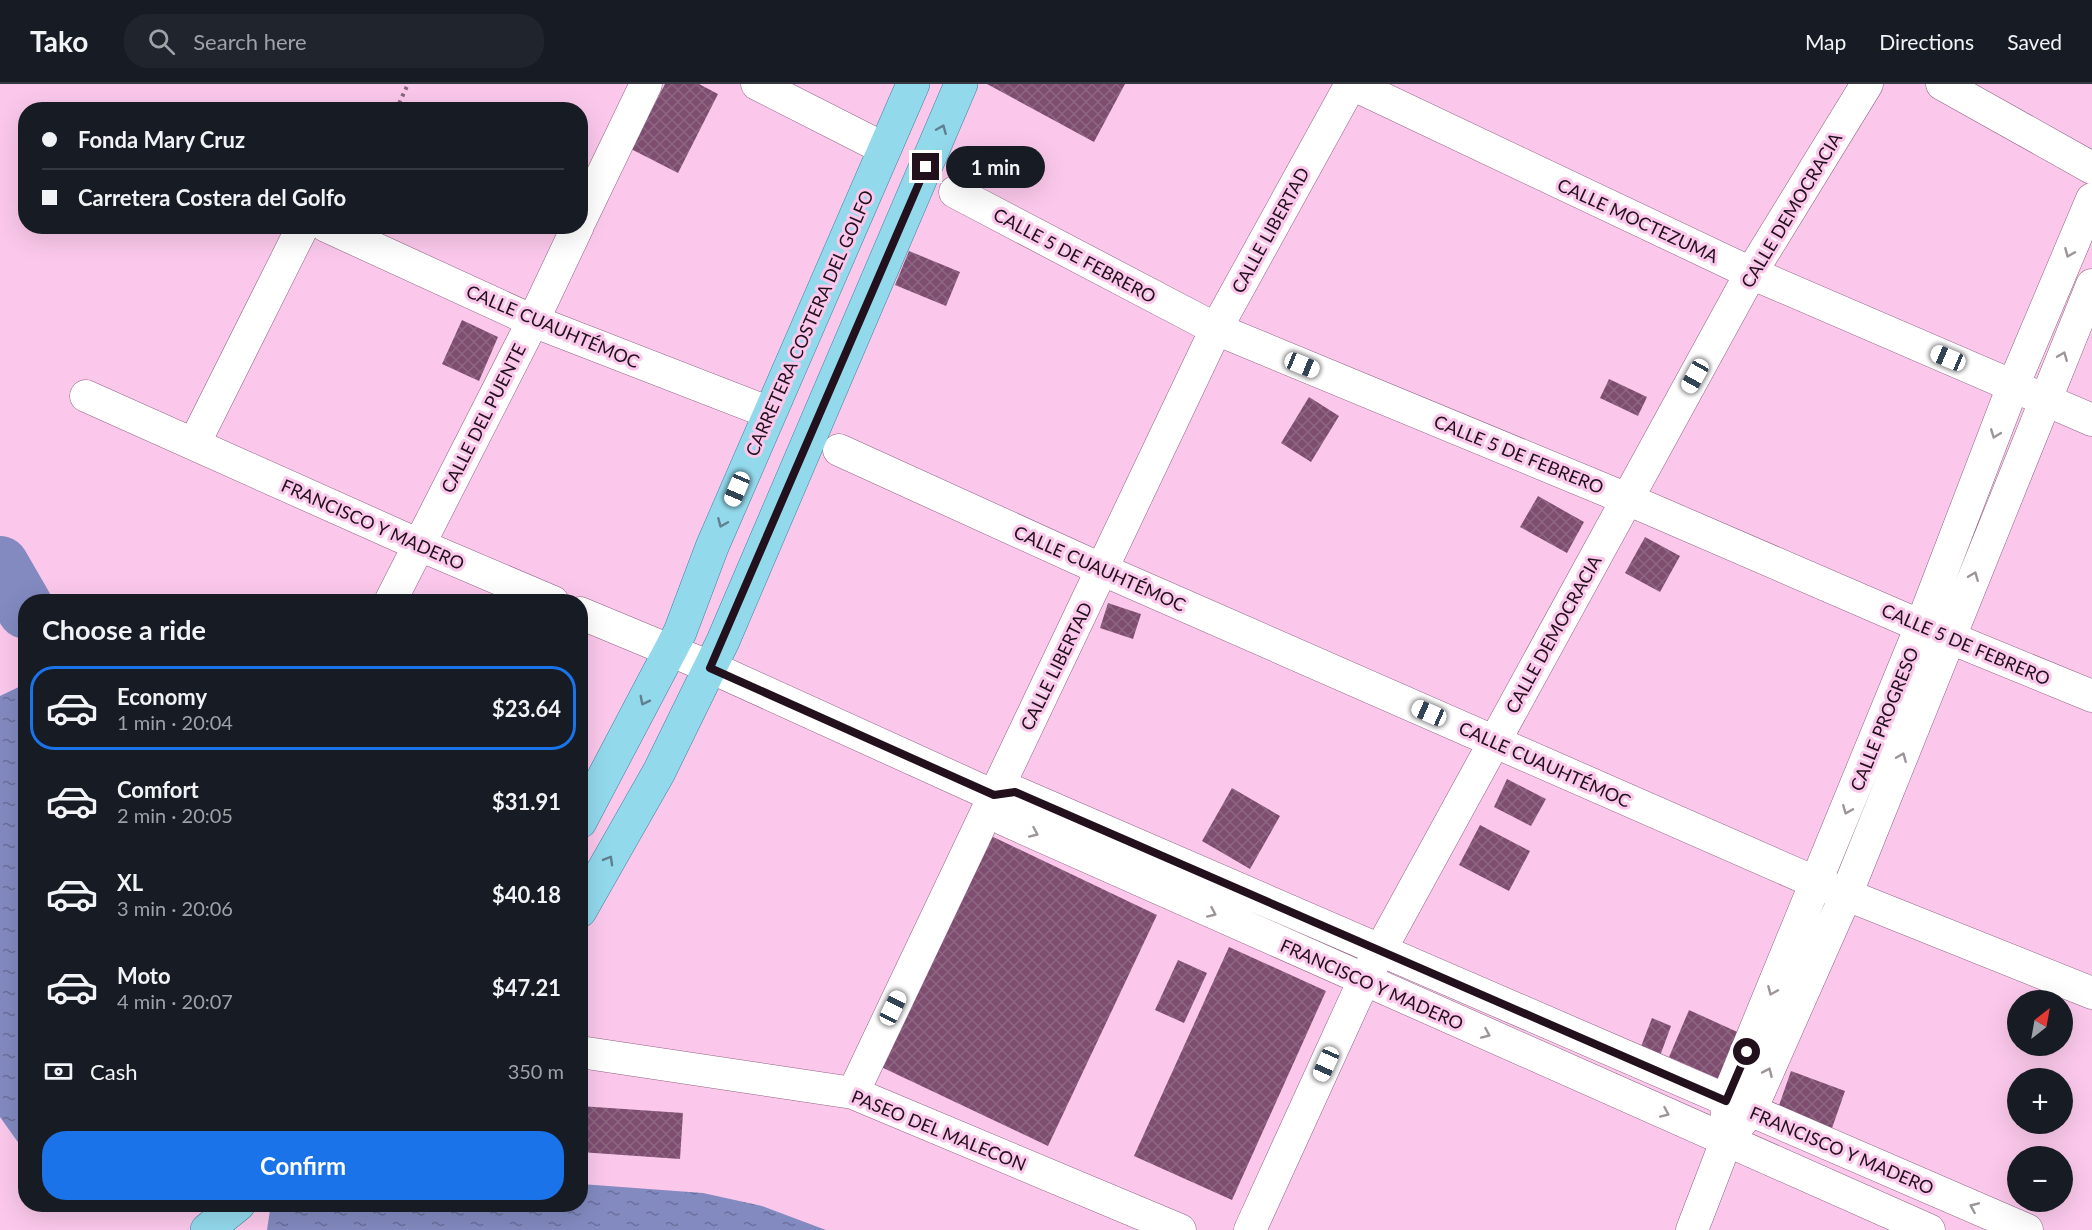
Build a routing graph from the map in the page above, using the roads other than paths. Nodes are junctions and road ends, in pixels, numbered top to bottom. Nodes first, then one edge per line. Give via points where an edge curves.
1 (646, 84) edge
2 (757, 84) edge
3 (913, 84) edge
4 (961, 84) edge
5 (1352, 84) edge
6 (1867, 84) edge
7 (1942, 84) edge
8 (885, 149) junction
9 (2092, 168) edge
10 (955, 192) dead end
11 (2092, 199) edge
12 (588, 204) edge
13 (299, 234) edge
14 (343, 234) edge
15 (574, 234) edge
16 (1751, 273) junction
17 (2092, 285) edge
18 (533, 321) junction
19 (1216, 329) junction
20 (2013, 386) junction
21 (86, 396) dead end
22 (2045, 400) junction
23 (770, 413) junction
24 (2092, 420) edge
25 (194, 444) junction
26 (839, 450) dead end
27 (1627, 499) junction
28 (417, 544) junction
29 (1103, 570) junction
30 (394, 594) edge
31 (535, 594) edge
32 (588, 616) edge
33 (1921, 626) junction
34 (1950, 637) junction
35 (670, 650) junction
36 (710, 668) junction
37 (2092, 696) edge
38 (1494, 742) junction
39 (994, 795) junction
40 (588, 807) edge
41 (1817, 884) junction
42 (1846, 895) junction
43 (588, 897) edge
44 (1381, 952) junction
45 (1364, 980) junction
46 (2092, 993) edge
47 (588, 1053) edge
48 (853, 1093) junction
49 (1739, 1106) junction
50 (1727, 1139) junction
51 (230, 1212) edge
52 (207, 1230) edge
53 (1180, 1230) edge
54 (1250, 1230) edge
55 (1692, 1230) edge
56 (1929, 1230) edge
57 (2027, 1230) edge

1 - 12 street
2 - 8 street
3 - 8 main road, CARRETERA COSTERA DEL GOLFO
36 -> 4 main road
5 - 16 street, CALLE MOCTEZUMA
5 - 19 street, CALLE LIBERTAD
6 - 16 street, CALLE DEMOCRACIA
7 - 9 street
8 - 23 main road, CARRETERA COSTERA DEL GOLFO
10 - 19 street, CALLE 5 DE FEBRERO
11 -> 20 street, CALLE PROGRESO
13 - 25 street
14 - 18 street, CALLE CUAUHTÉMOC
15 - 18 street, CALLE DEL PUENTE
16 - 20 street, CALLE MOCTEZUMA
16 - 27 street, CALLE DEMOCRACIA
22 -> 17 street, CALLE PROGRESO
18 - 23 street, CALLE CUAUHTÉMOC
18 - 28 street, CALLE DEL PUENTE
19 - 27 street, CALLE 5 DE FEBRERO
19 - 29 street, CALLE LIBERTAD
20 - 22 street, CALLE MOCTEZUMA
20 -> 33 street, CALLE PROGRESO
21 - 25 street, FRANCISCO Y MADERO
22 - 24 street, CALLE MOCTEZUMA
34 -> 22 street, CALLE PROGRESO
23 -> 35 main road, CARRETERA COSTERA DEL GOLFO
25 - 28 street, FRANCISCO Y MADERO
26 - 29 street, CALLE CUAUHTÉMOC
27 - 33 street, CALLE 5 DE FEBRERO
27 - 38 street, CALLE DEMOCRACIA
28 - 30 street, CALLE DEL PUENTE
28 - 31 street, FRANCISCO Y MADERO
29 - 38 street, CALLE CUAUHTÉMOC
29 - 39 street, CALLE LIBERTAD
32 - 35 street, FRANCISCO Y MADERO
33 - 34 street, CALLE 5 DE FEBRERO
33 -> 41 street, CALLE PROGRESO
34 - 37 street, CALLE 5 DE FEBRERO
42 -> 34 street, CALLE PROGRESO
35 - 36 street, FRANCISCO Y MADERO
35 -> 40 main road, CARRETERA COSTERA DEL GOLFO
36 - 39 street, FRANCISCO Y MADERO
43 -> 36 main road via 659,772
38 - 41 street, CALLE CUAUHTÉMOC
38 - 44 street, CALLE DEMOCRACIA
39 - 44 street, FRANCISCO Y MADERO via 1015,792
39 -> 45 street, FRANCISCO Y MADERO via 1005,820
39 - 48 street, CALLE LIBERTAD
41 - 42 street, CALLE CUAUHTÉMOC
41 -> 49 street, CALLE PROGRESO
42 - 46 street, CALLE CUAUHTÉMOC
49 -> 42 street, CALLE PROGRESO
44 - 45 street, CALLE DEMOCRACIA
44 - 49 street, FRANCISCO Y MADERO
45 -> 50 street, FRANCISCO Y MADERO
45 - 54 street, CALLE DEMOCRACIA
47 - 48 street, PASEO DEL MALECON
48 - 53 street, PASEO DEL MALECON
49 - 50 street, CALLE PROGRESO
57 -> 49 street, FRANCISCO Y MADERO
50 - 55 street, CALLE PROGRESO
50 - 56 street, FRANCISCO Y MADERO
51 - 52 main road

